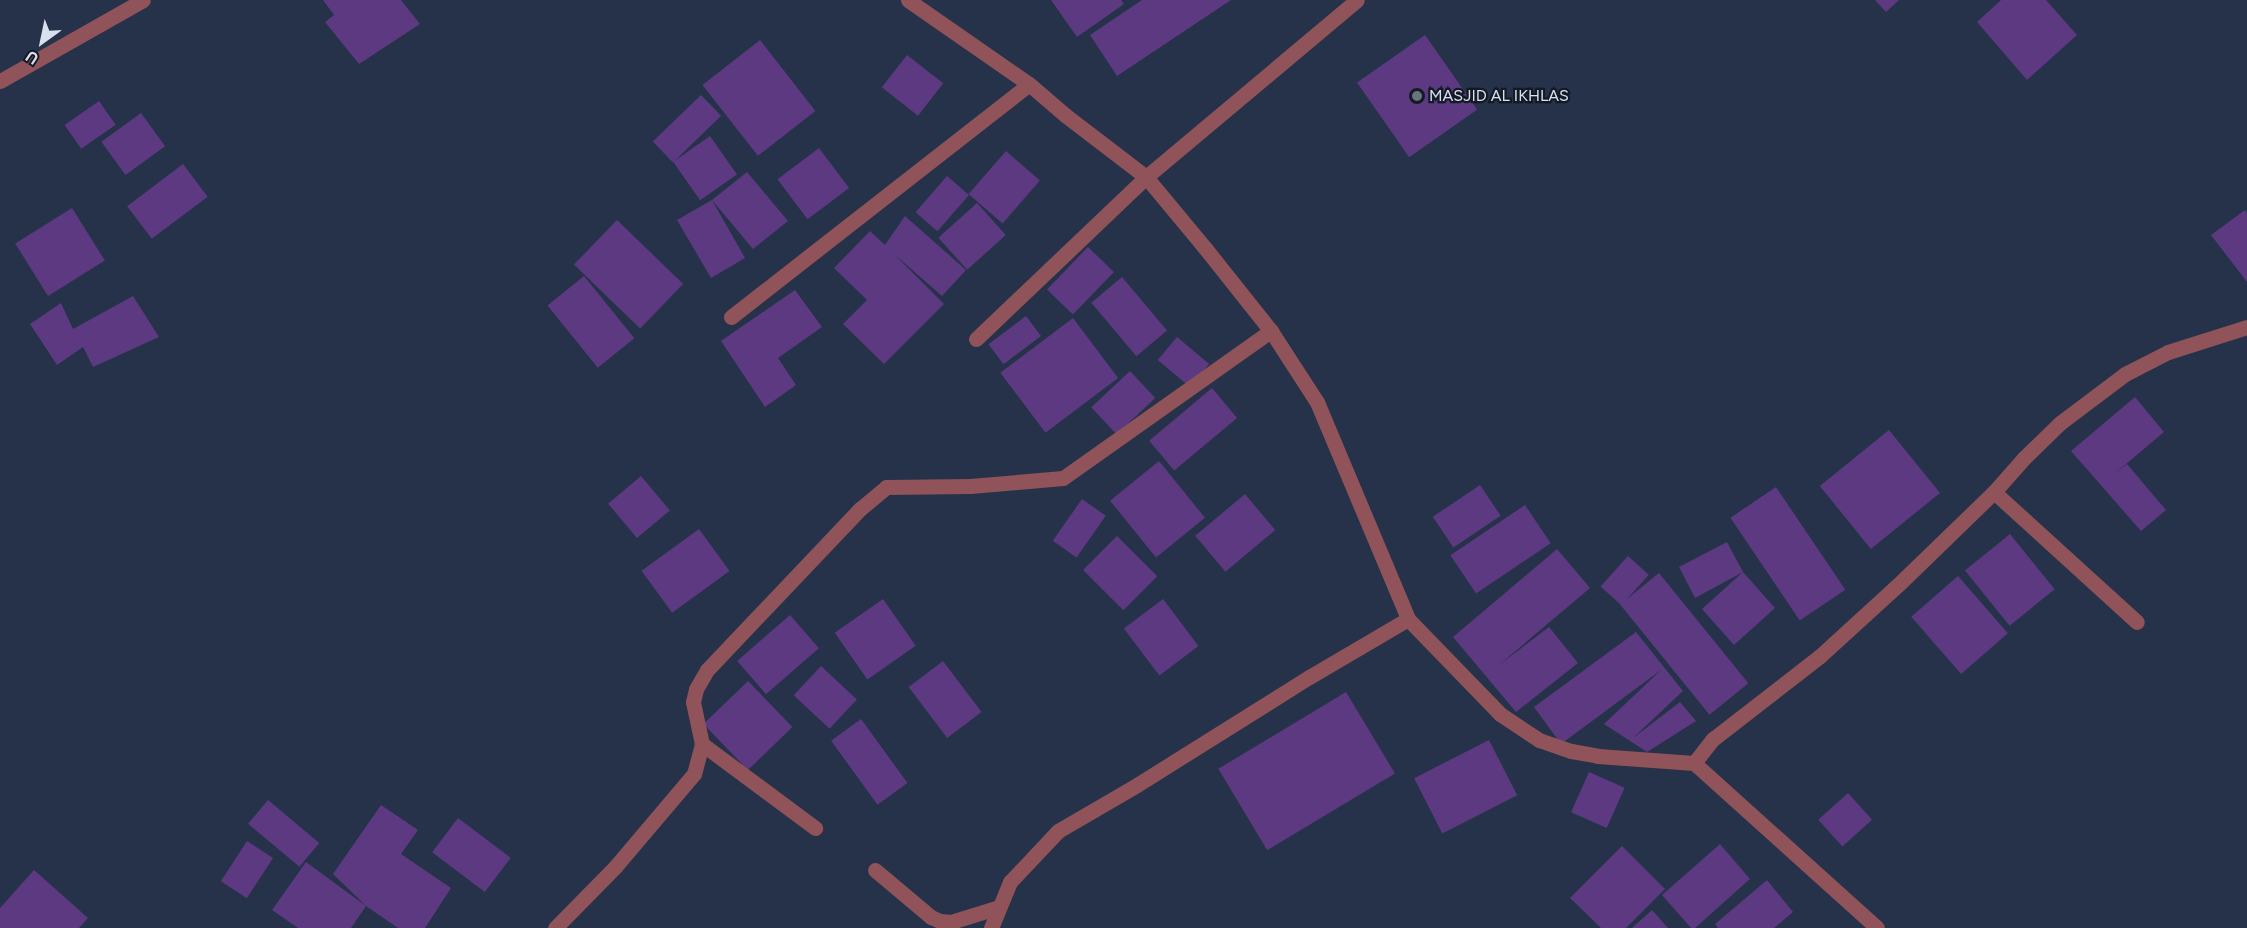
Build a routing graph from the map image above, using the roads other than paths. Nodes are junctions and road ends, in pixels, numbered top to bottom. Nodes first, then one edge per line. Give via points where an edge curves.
1 (143, 0) edge
2 (908, 0) edge
3 (1357, 0) edge
4 (0, 81) edge
5 (1029, 84) junction
6 (1146, 177) junction
7 (731, 317) dead end
8 (2246, 330) edge
9 (1271, 331) junction
10 (976, 339) dead end
11 (1994, 492) junction
12 (1408, 619) junction
13 (2137, 622) dead end
14 (702, 744) junction
15 (1694, 763) junction
16 (815, 828) dead end
17 (874, 870) dead end
18 (999, 908) junction
19 (555, 928) edge
20 (991, 928) edge
21 (1876, 928) edge

1 - 4 street
2 - 5 street
3 - 6 street
5 - 6 street
5 - 7 street
6 - 9 street
6 - 10 street
8 - 11 street via 2168,352 2125,374 2060,423
9 - 12 street via 1317,402
9 - 14 street via 1063,478 970,486 886,487 860,509 707,669 693,702
11 - 13 street
11 - 15 street via 1828,648 1713,739
12 - 15 street via 1500,714 1539,740 1598,756
12 - 18 street via 1058,831 1010,882
14 - 16 street
14 - 19 street via 694,774 615,867
15 - 21 street
17 - 18 street via 940,921 951,922
18 - 20 street

